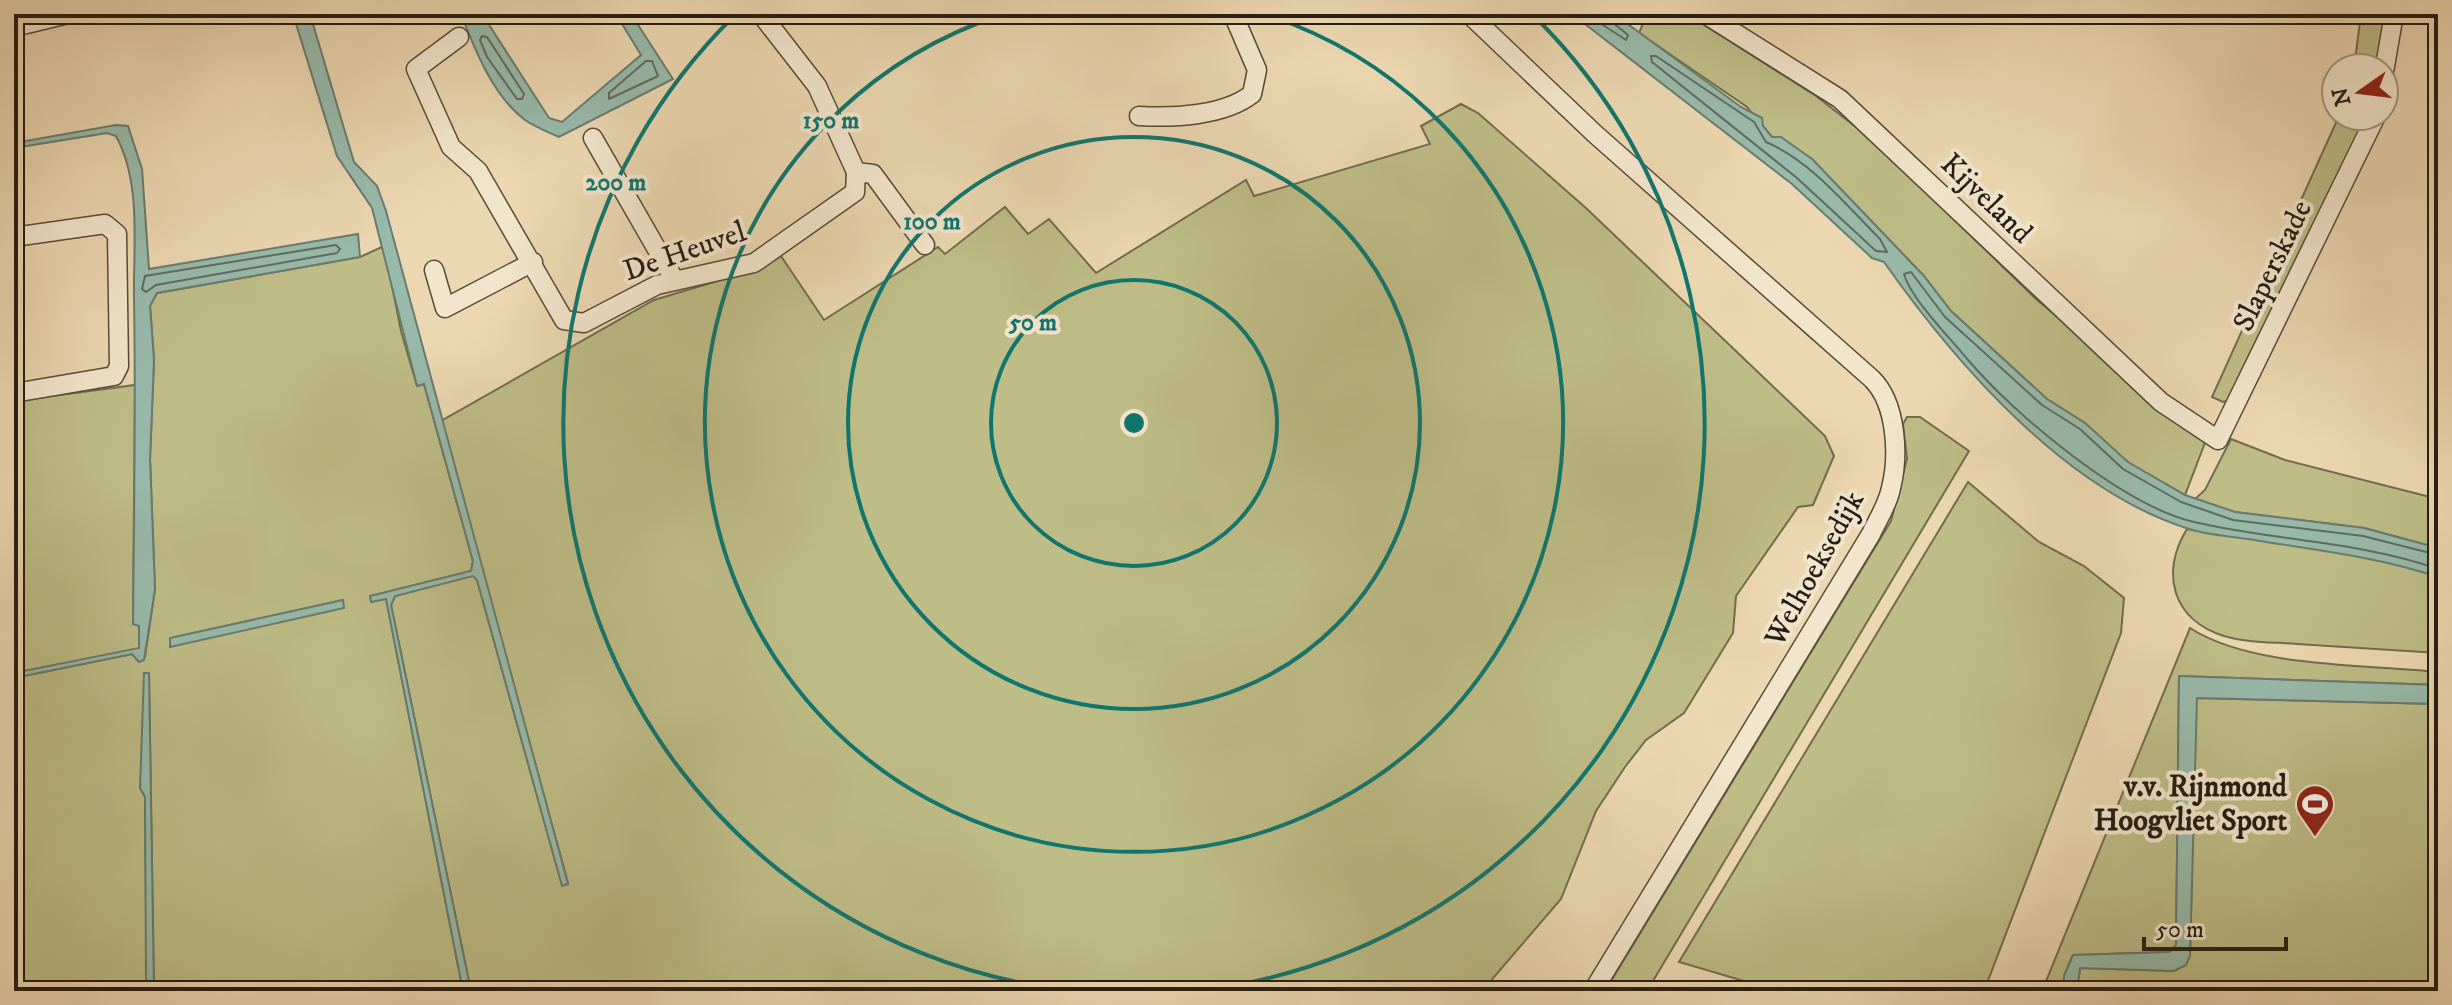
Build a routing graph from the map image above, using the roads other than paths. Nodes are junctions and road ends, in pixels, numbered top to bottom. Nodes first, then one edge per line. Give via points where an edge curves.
1 (68, 14) edge
2 (1233, 14) edge
3 (1469, 14) edge
4 (1705, 14) edge
5 (2394, 14) edge
6 (762, 15) edge
7 (14, 27) edge
8 (459, 37) dead end
9 (2387, 52) edge
10 (1139, 116) dead end
11 (2368, 132) edge
12 (593, 138) dead end
13 (856, 172) junction
14 (14, 237) edge
15 (925, 245) dead end
16 (533, 262) junction
17 (434, 270) dead end
18 (674, 279) junction
19 (14, 393) edge
20 (2218, 440) joint
21 (1593, 991) edge

1 - 7 street
2 - 10 street via 1257,70 1252,94 1242,102 1171,118
3 - 21 street, Welhoeksedijk via 1595,134 1872,379 1886,404 1895,444 1891,489 1871,534
4 - 20 street, Kijveland via 1840,99 2161,402
5 - 9 street
6 - 13 street via 817,86
8 - 16 street, De Heuvel via 416,69 451,147 478,171
11 - 20 street, Slaperskade
12 - 18 street
13 - 15 street via 873,174
13 - 18 street, De Heuvel via 855,192 754,263
14 - 19 street via 112,227 117,234 119,366 114,376 97,382
16 - 17 street via 445,308
16 - 18 street, De Heuvel via 564,320 584,323

